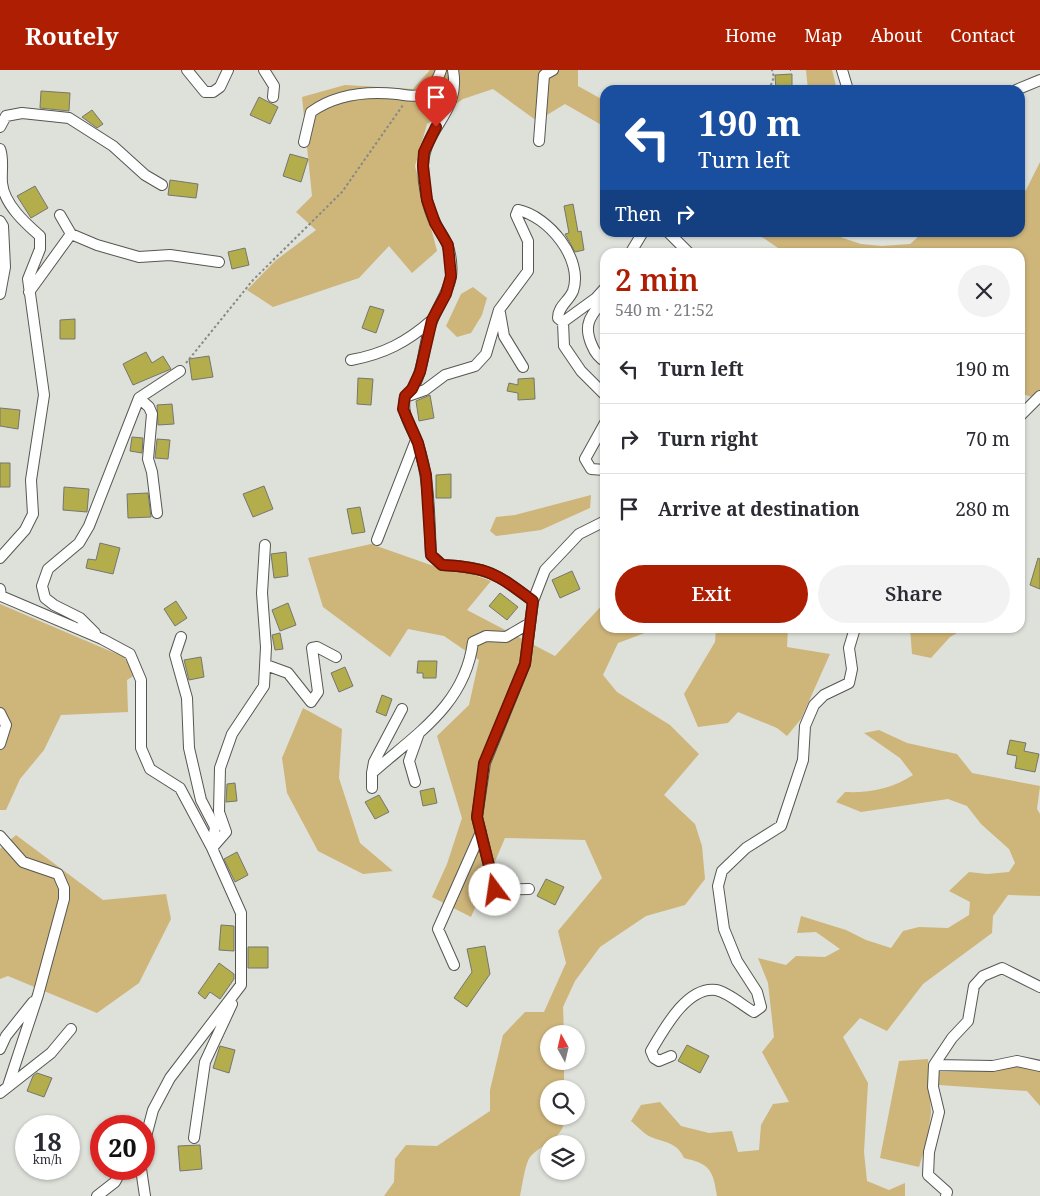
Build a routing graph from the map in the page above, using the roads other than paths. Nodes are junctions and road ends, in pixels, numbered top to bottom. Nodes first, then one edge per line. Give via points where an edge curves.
1 (187, 70) edge
2 (228, 70) edge
3 (264, 70) edge
4 (441, 70) edge
5 (452, 70) edge
6 (554, 70) edge
7 (842, 70) edge
8 (1040, 80) edge
9 (846, 85) edge
10 (1025, 86) edge
11 (273, 97) dead end
12 (0, 127) edge
13 (539, 140) dead end
14 (304, 142) dead end
15 (0, 149) edge
16 (162, 185) dead end
17 (60, 215) dead end
18 (0, 221) edge
19 (71, 234) junction
20 (640, 237) edge
21 (673, 237) edge
22 (633, 248) edge
23 (684, 248) edge
24 (219, 262) dead end
25 (29, 292) junction
26 (0, 294) edge
27 (600, 294) edge
28 (600, 306) edge
29 (499, 310) junction
30 (432, 320) junction
31 (562, 322) junction
32 (600, 358) edge
33 (351, 360) dead end
34 (523, 367) dead end
35 (180, 371) road end
36 (600, 390) edge
37 (409, 394) junction
38 (1040, 396) edge
39 (139, 398) junction
40 (1025, 411) edge
41 (600, 432) edge
42 (416, 440) junction
43 (600, 470) edge
44 (157, 513) dead end
45 (600, 524) edge
46 (377, 540) dead end
47 (265, 546) dead end
48 (0, 558) edge
49 (0, 589) edge
50 (533, 601) junction
51 (530, 622) junction
52 (854, 633) edge
53 (181, 637) dead end
54 (102, 639) junction
55 (336, 657) dead end
56 (266, 665) junction
57 (402, 709) dead end
58 (0, 713) edge
59 (420, 732) junction
60 (0, 744) edge
61 (372, 773) junction
62 (415, 782) dead end
63 (372, 788) dead end
64 (480, 832) junction
65 (0, 836) edge
66 (212, 848) junction
67 (529, 889) dead end
68 (454, 965) dead end
69 (241, 985) junction
70 (1040, 987) edge
71 (38, 995) junction
72 (71, 1029) dead end
73 (0, 1049) edge
74 (671, 1056) dead end
75 (934, 1065) junction
76 (1040, 1066) edge
77 (4, 1090) edge
78 (153, 1110) junction
79 (150, 1115) edge
80 (152, 1115) edge
81 (194, 1138) dead end
82 (116, 1180) edge
83 (143, 1180) edge
84 (98, 1196) edge
85 (145, 1196) edge
86 (946, 1196) edge

1 - 2 street via 204,92 214,92 220,87
3 - 11 street via 274,86
4 - 14 street via 438,80 422,95 368,94 326,101 312,112
5 - 30 street via 454,96 424,152 427,200 448,245 451,260 446,294
6 - 13 street via 544,76
7 - 9 street
8 - 10 street
12 - 16 street via 6,116 22,113 69,118 113,146 145,176
15 - 25 street via 2,186 24,222 40,236 40,249 28,279
17 - 19 street
18 - 26 street via 5,267
19 - 24 street via 139,257 170,255
19 - 25 street
20 - 22 street
21 - 23 street
25 - 48 street via 44,395 31,480 33,514 26,530
27 - 31 street
28 - 32 street via 589,322 590,342
29 - 31 street via 528,271 528,241 516,215 518,210 528,212 546,226 565,247 575,269 573,291 558,311
29 - 34 street via 504,336
29 - 37 street via 486,354 475,366 446,375 425,390
30 - 33 street via 414,336 377,355
30 - 37 street via 420,372
31 - 36 street via 564,346 581,371
35 - 39 street
37 - 42 street via 405,396 403,409
38 - 40 street
39 - 44 street via 150,407 152,414 148,458
39 - 54 street via 89,526 79,543 48,569 42,586 46,598 80,618
41 - 43 street via 585,459 591,469
42 - 46 street
42 - 50 street via 426,475 431,555 442,565 471,567 500,576
45 - 50 street via 579,534 545,570
47 - 56 street via 262,593
49 - 54 street via 1,596
50 - 51 street
51 - 59 street via 506,637 486,636 473,642 472,656 461,685 446,708
51 - 64 street via 525,664 484,763 477,817
52 - 74 street via 849,648 852,669 848,684 824,696 814,706 804,726 803,760 781,826 746,848 722,870 718,886 724,929 737,961 757,992 761,1007 754,1012 718,990 701,990 688,998 651,1051 659,1061
53 - 66 street via 175,655 186,698 189,748 201,800 215,827
54 - 66 street via 130,654 141,680 141,748 150,770 180,788
55 - 56 street via 317,647 312,648 318,692 311,702 288,673
56 - 66 street via 264,686 232,734 220,768 219,812 226,832
57 - 61 street via 374,762
58 - 60 street via 6,725
59 - 61 street
59 - 62 street via 409,762
61 - 63 street
64 - 67 street via 495,890
64 - 68 street via 438,928
65 - 71 street via 23,862 58,874 64,888
66 - 69 street via 241,913
69 - 78 street via 170,1078
69 - 81 street via 206,1062
70 - 75 street via 1002,968 983,976 974,986 968,1021
71 - 73 street via 6,1036
71 - 77 street
72 - 77 street via 51,1053
75 - 76 street via 992,1066 1016,1062
75 - 86 street via 933,1087 939,1112 929,1152 928,1175 947,1192
78 - 79 street
78 - 80 street
82 - 84 street
83 - 85 street

